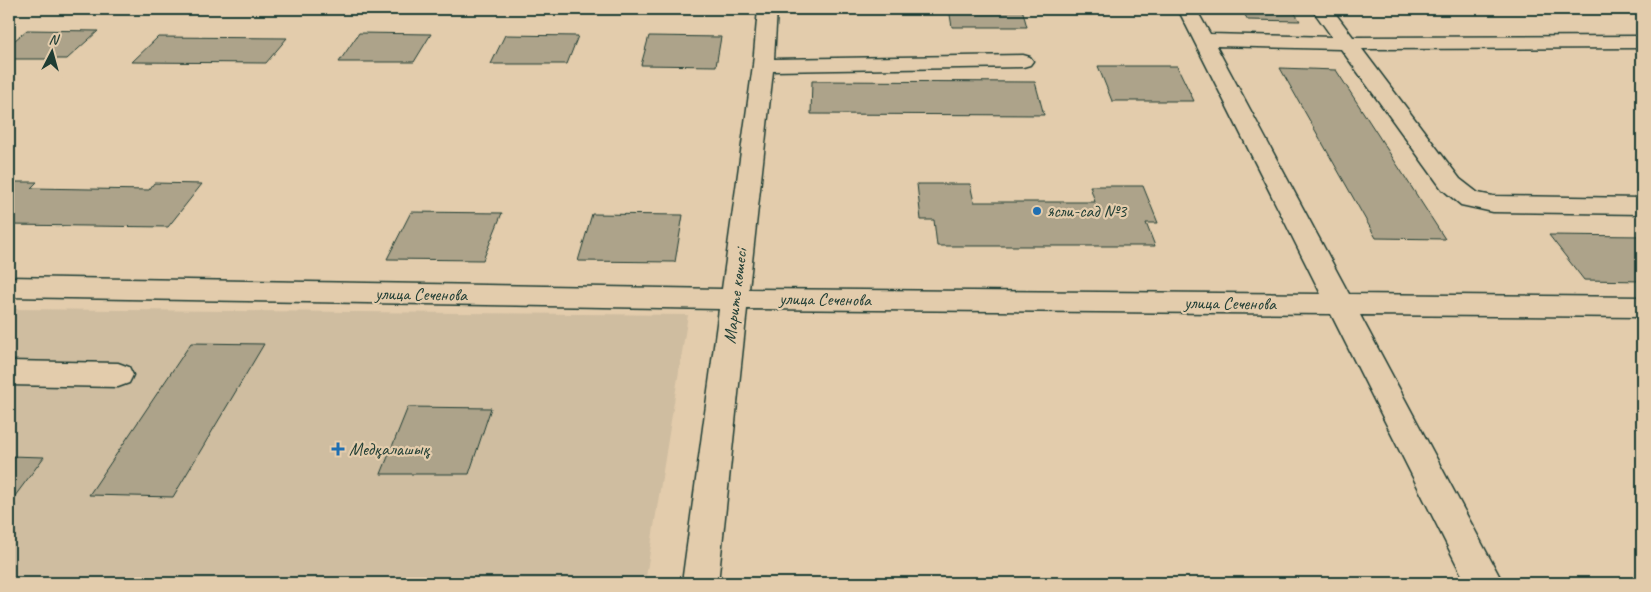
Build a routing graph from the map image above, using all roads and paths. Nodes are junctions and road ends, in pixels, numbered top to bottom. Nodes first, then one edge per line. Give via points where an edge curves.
1 (767, 9) edge
2 (1187, 9) edge
3 (1322, 9) edge
4 (1204, 40) junction
5 (1642, 42) edge
6 (1346, 43) junction
7 (1023, 61) dead end
8 (763, 65) junction
9 (1642, 206) edge
10 (9, 287) edge
11 (734, 298) junction
12 (1341, 304) junction
13 (1642, 307) edge
14 (9, 373) edge
15 (118, 375) dead end
16 (700, 583) edge
17 (1485, 583) edge

1 - 8 street, Марите көшесі
2 - 4 street
3 - 6 street
4 - 6 street
4 - 12 street
5 - 6 street
6 - 9 street via 1451,184 1470,198 1493,204
7 - 8 street
8 - 11 street, Марите көшесі
10 - 11 street, улица Сеченова
11 - 12 street, улица Сеченова
11 - 16 street, Марите көшесі
12 - 13 street, улица Сеченова
12 - 17 street
14 - 15 street

